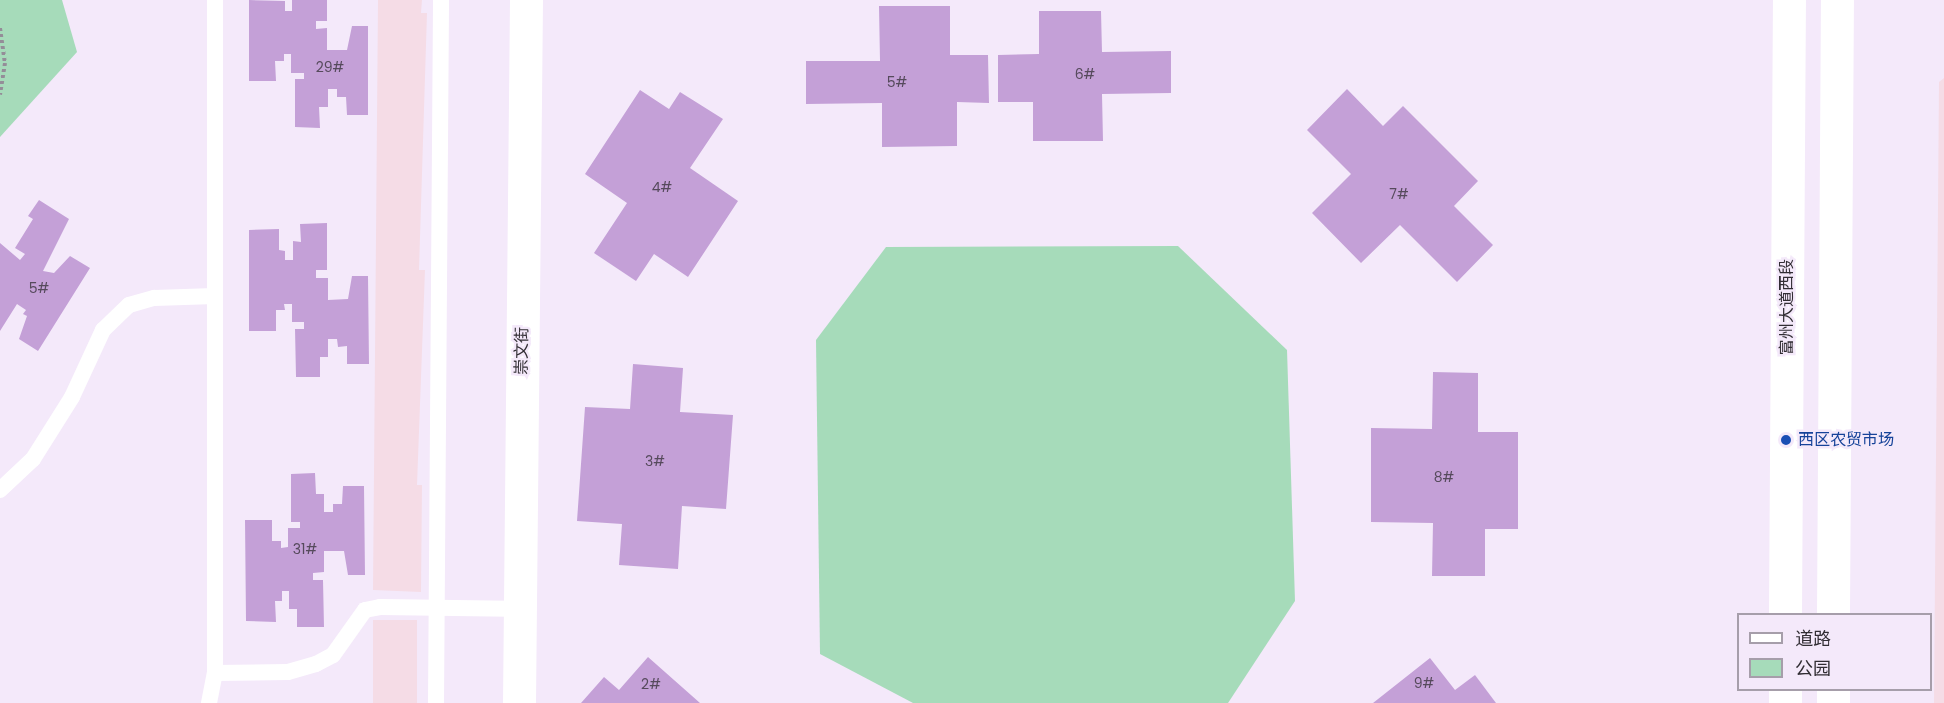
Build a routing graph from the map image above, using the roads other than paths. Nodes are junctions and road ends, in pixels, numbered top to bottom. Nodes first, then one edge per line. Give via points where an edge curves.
1 (215, 0) edge
2 (441, 0) edge
3 (526, 0) edge
4 (1789, 0) edge
5 (1837, 0) edge
6 (215, 296) junction
7 (0, 490) edge
8 (436, 608) junction
9 (520, 609) junction
10 (1785, 613) edge
11 (1833, 613) edge
12 (215, 673) junction
13 (209, 703) edge
14 (436, 703) edge
15 (519, 703) edge

1 - 6 lane
2 - 8 lane
3 - 9 main road, 崇文街
4 - 10 main road, 富州大道西段
5 - 11 main road
6 - 7 lane via 154,298 129,305 103,330 72,397 33,459
6 - 12 lane
8 - 9 lane
8 - 12 lane via 365,610 333,655 316,664 288,672
8 - 14 lane
9 - 15 main road, 崇文街
12 - 13 lane

